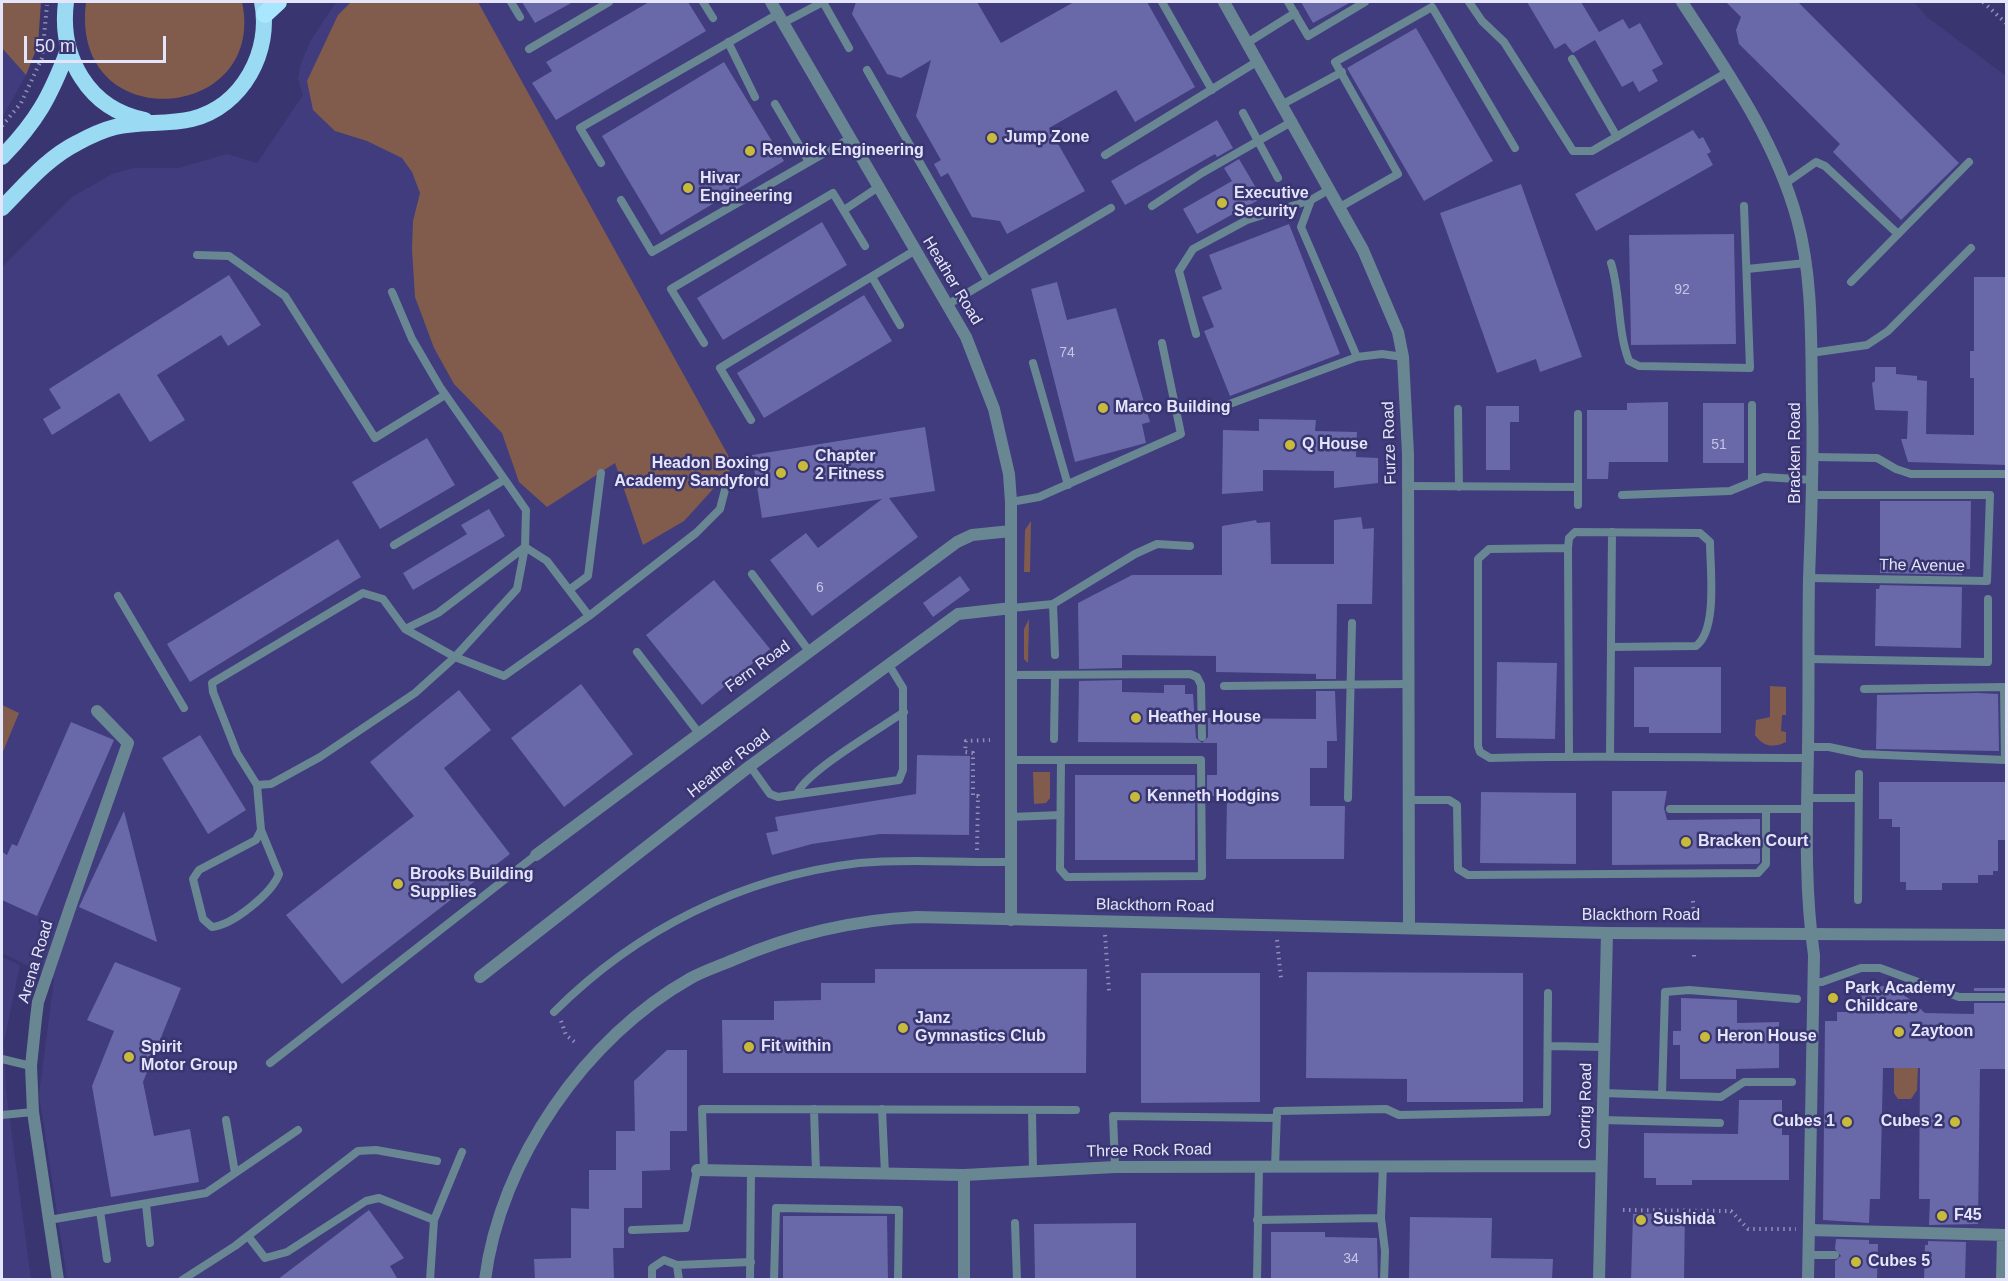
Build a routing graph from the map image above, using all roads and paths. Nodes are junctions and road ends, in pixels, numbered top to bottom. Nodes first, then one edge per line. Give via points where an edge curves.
1 (48, 2) edge
2 (66, 2) edge
3 (511, 2) edge
4 (609, 2) edge
5 (704, 2) edge
6 (771, 2) edge
7 (823, 2) edge
8 (1162, 2) edge
9 (1224, 2) edge
10 (1288, 2) edge
11 (1365, 2) edge
12 (1469, 2) edge
13 (1682, 2) edge
14 (1983, 2) edge
15 (268, 6) edge
16 (1295, 13) junction
17 (520, 17) dead end
18 (713, 18) dead end
19 (780, 19) junction
20 (2007, 23) edge
21 (728, 42) junction
22 (1247, 43) junction
23 (849, 48) dead end
24 (530, 49) dead end
25 (68, 50) junction
26 (1572, 58) dead end
27 (1257, 61) junction
28 (867, 70) dead end
29 (1341, 72) junction
30 (1726, 73) junction
31 (1212, 90) junction
32 (755, 97) dead end
33 (775, 104) dead end
34 (1283, 104) junction
35 (1243, 113) dead end
36 (1293, 121) junction
37 (158, 123) junction
38 (2, 126) edge
39 (1617, 137) junction
40 (849, 139) junction
41 (1258, 142) junction
42 (1515, 148) dead end
43 (1105, 155) dead end
44 (2, 157) edge
45 (809, 162) junction
46 (1969, 162) dead end
47 (601, 163) dead end
48 (1278, 178) dead end
49 (1786, 183) junction
50 (877, 188) junction
51 (1330, 189) junction
52 (621, 200) dead end
53 (1311, 200) junction
54 (1152, 206) dead end
55 (1744, 206) dead end
56 (1340, 207) junction
57 (2, 208) edge
58 (1111, 208) dead end
59 (844, 210) junction
60 (1898, 234) junction
61 (866, 246) dead end
62 (1971, 248) dead end
63 (914, 251) junction
64 (197, 255) dead end
65 (1611, 263) dead end
66 (1806, 263) junction
67 (1747, 269) junction
68 (872, 277) junction
69 (987, 280) junction
70 (1851, 282) dead end
71 (392, 292) dead end
72 (947, 305) junction
73 (900, 325) dead end
74 (1196, 334) dead end
75 (704, 343) dead end
76 (1162, 343) dead end
77 (1811, 352) junction
78 (1358, 357) junction
79 (1403, 357) junction
80 (1033, 363) dead end
81 (445, 395) junction
82 (1752, 405) dead end
83 (1458, 408) dead end
84 (1216, 409) dead end
85 (1578, 414) dead end
86 (751, 420) dead end
87 (1814, 457) junction
88 (601, 473) dead end
89 (2007, 474) edge
90 (504, 480) junction
91 (1814, 480) junction
92 (1752, 481) junction
93 (727, 482) dead end
94 (1068, 485) junction
95 (1408, 486) junction
96 (1459, 487) junction
97 (1578, 487) junction
98 (1622, 495) dead end
99 (1814, 495) junction
100 (1011, 502) junction
101 (1578, 505) dead end
102 (1011, 531) junction
103 (1611, 532) junction
104 (394, 545) dead end
105 (1190, 546) dead end
106 (525, 547) junction
107 (1568, 548) junction
108 (752, 574) dead end
109 (1809, 578) junction
110 (569, 590) junction
111 (118, 596) dead end
112 (1988, 599) dead end
113 (1053, 603) junction
114 (1012, 608) junction
115 (589, 616) junction
116 (1352, 623) dead end
117 (405, 629) junction
118 (1611, 647) junction
119 (808, 651) junction
120 (637, 652) dead end
121 (1055, 655) dead end
122 (455, 657) junction
123 (1809, 659) junction
124 (890, 665) junction
125 (1012, 675) junction
126 (1055, 676) junction
127 (1407, 684) junction
128 (1352, 685) junction
129 (1224, 686) dead end
130 (1864, 689) dead end
131 (184, 708) dead end
132 (97, 711) dead end
133 (904, 712) junction
134 (698, 732) junction
135 (1202, 737) dead end
136 (1054, 739) dead end
137 (990, 741) dead end
138 (1808, 753) junction
139 (1569, 756) junction
140 (1610, 756) junction
141 (1011, 760) junction
142 (1061, 760) junction
143 (750, 766) junction
144 (1859, 774) dead end
145 (257, 785) junction
146 (797, 794) junction
147 (1348, 798) dead end
148 (1859, 798) junction
149 (1407, 800) junction
150 (1808, 803) junction
151 (1670, 809) dead end
152 (1766, 810) junction
153 (1060, 815) junction
154 (1011, 817) junction
155 (261, 830) junction
156 (536, 855) joint
157 (977, 862) junction
158 (1009, 862) junction
159 (1858, 900) dead end
160 (1694, 901) dead end
161 (1694, 916) dead end
162 (1011, 920) junction
163 (1105, 922) junction
164 (1276, 925) junction
165 (1409, 927) junction
166 (1607, 933) junction
167 (1811, 934) junction
168 (2007, 934) edge
169 (480, 977) dead end
170 (1281, 978) dead end
171 (1814, 982) junction
172 (1109, 991) dead end
173 (1548, 993) dead end
174 (2007, 997) edge
175 (1797, 999) dead end
176 (556, 1010) joint
177 (576, 1043) dead end
178 (1549, 1046) junction
179 (1604, 1047) junction
180 (2, 1059) edge
181 (270, 1063) dead end
182 (31, 1066) junction
183 (1792, 1082) dead end
184 (1603, 1093) junction
185 (1662, 1095) junction
186 (814, 1109) junction
187 (882, 1109) junction
188 (1032, 1110) junction
189 (1076, 1110) dead end
190 (33, 1112) junction
191 (2, 1115) edge
192 (1277, 1118) junction
193 (226, 1120) dead end
194 (1602, 1120) junction
195 (1720, 1123) dead end
196 (298, 1130) dead end
197 (462, 1152) dead end
198 (437, 1161) dead end
199 (1383, 1165) junction
200 (1601, 1166) junction
201 (1115, 1167) junction
202 (1258, 1167) junction
203 (1275, 1167) junction
204 (700, 1170) junction
205 (751, 1171) junction
206 (1033, 1171) junction
207 (816, 1172) junction
208 (235, 1173) junction
209 (885, 1174) junction
210 (964, 1175) junction
211 (146, 1204) junction
212 (1623, 1210) dead end
213 (100, 1211) junction
214 (1381, 1218) junction
215 (49, 1220) junction
216 (434, 1220) junction
217 (1257, 1220) junction
218 (1016, 1223) dead end
219 (632, 1230) dead end
220 (1809, 1230) junction
221 (2005, 1235) edge
222 (248, 1236) junction
223 (150, 1243) dead end
224 (1808, 1255) junction
225 (1835, 1255) dead end
226 (107, 1259) dead end
227 (751, 1262) junction
228 (677, 1265) junction
229 (58, 1280) edge
230 (182, 1280) edge
231 (430, 1280) edge
232 (485, 1280) edge
233 (652, 1280) edge
234 (680, 1280) edge
235 (750, 1280) edge
236 (774, 1280) edge
237 (898, 1280) edge
238 (964, 1280) edge
239 (1017, 1280) edge
240 (1257, 1280) edge
241 (1384, 1280) edge
242 (1599, 1280) edge
243 (1808, 1280) edge
244 (2002, 1280) edge

1 - 38 path via 42,58 21,103
2 - 25 highway
3 - 17 lane
4 - 24 lane
5 - 18 lane
6 - 19 street, Heather Road
7 - 19 lane
7 - 23 lane
8 - 31 lane
9 - 22 street, Furze Road
10 - 16 lane
11 - 16 lane via 1308,36
12 - 39 lane via 1504,42 1568,147 1585,153
13 - 30 street, Bracken Road
14 - 20 path
15 - 37 highway via 260,54 240,88 220,106 195,118
16 - 22 lane
19 - 21 lane
19 - 40 street, Heather Road
21 - 32 lane
21 - 47 lane via 580,128
22 - 27 street, Furze Road
25 - 37 highway via 82,80 96,96 133,118
25 - 44 highway via 37,118
26 - 39 lane
27 - 31 lane
27 - 34 street, Furze Road
28 - 69 lane
29 - 34 lane
29 - 42 lane via 1335,62 1432,7
29 - 56 lane via 1398,174
30 - 39 lane
30 - 49 street, Bracken Road via 1756,120
31 - 43 lane
33 - 45 lane
34 - 36 street, Furze Road
35 - 41 lane
36 - 41 lane
36 - 51 street, Furze Road
37 - 57 highway via 115,127 76,143 54,157
40 - 45 lane
40 - 50 street, Heather Road
41 - 48 lane
41 - 54 lane
45 - 52 lane via 652,252
46 - 60 lane
49 - 60 lane via 1816,162 1826,165
49 - 66 street, Bracken Road
50 - 59 lane
50 - 63 street, Heather Road
51 - 53 lane
51 - 56 street, Furze Road
53 - 74 lane via 1247,220 1193,249 1179,271
53 - 78 lane via 1301,227
55 - 67 lane
56 - 79 street, Furze Road via 1398,332
58 - 69 lane
59 - 61 lane
59 - 75 lane via 833,193 671,288
60 - 70 lane
62 - 77 lane via 1888,331 1867,345
63 - 68 lane
63 - 72 street, Heather Road
64 - 81 lane via 229,256 285,296 375,438
65 - 67 lane via 1624,349 1629,361 1639,366 1750,368
66 - 67 lane
66 - 77 street, Bracken Road
68 - 73 lane
68 - 86 lane via 720,368
69 - 72 lane
71 - 81 lane via 412,339
72 - 100 street, Heather Road via 966,337 994,409 1009,474
76 - 94 lane via 1181,434
77 - 87 street, Bracken Road
78 - 79 lane
78 - 84 lane
79 - 95 street, Furze Road
80 - 94 lane
81 - 90 lane
82 - 92 lane
83 - 96 lane
85 - 97 lane
87 - 89 lane via 1877,458 1911,474
87 - 91 street, Bracken Road
88 - 110 lane via 588,576
90 - 104 lane
90 - 106 lane via 526,510
91 - 92 lane via 1764,477
91 - 99 street, Bracken Road
92 - 98 lane via 1730,491
93 - 115 lane via 720,509 696,533
94 - 100 lane via 1039,497
95 - 96 lane
95 - 127 street, Furze Road
96 - 97 lane
97 - 101 lane
99 - 109 street, Bracken Road
99 - 109 lane, The Avenue via 1990,495 1988,581
100 - 102 street, Heather Road
102 - 114 street, Heather Road
102 - 119 street, Fern Road via 972,535 957,542
103 - 107 lane via 1575,532 1569,538
103 - 118 lane
103 - 118 lane via 1700,533 1710,542 1710,623 1701,643
105 - 113 lane via 1157,544
106 - 110 lane via 547,561
106 - 117 lane via 438,613
106 - 122 lane via 517,589
107 - 139 lane
107 - 139 lane via 1489,549 1478,559 1478,746 1490,758
108 - 119 lane
109 - 123 street, Bracken Road
110 - 115 lane
111 - 131 lane
112 - 123 lane via 1988,662
113 - 114 lane
113 - 121 lane
114 - 124 street, Heather Road via 958,614
114 - 125 street, Heather Road
115 - 122 lane via 504,676
116 - 128 lane
117 - 122 lane
117 - 145 lane via 383,599 363,593 212,683 237,753
118 - 140 lane
119 - 134 street, Fern Road
120 - 134 lane
122 - 145 lane via 415,693 320,757 271,784
123 - 138 street, Bracken Road
124 - 133 lane via 903,688
124 - 143 street, Heather Road
125 - 126 lane
125 - 141 street, Heather Road
126 - 135 lane via 1190,674 1201,685
126 - 136 lane
127 - 128 lane
127 - 149 street, Furze Road
128 - 129 lane
128 - 147 lane
130 - 138 lane via 2004,687 2005,760 1863,754 1829,747
132 - 182 street, Arena Road via 128,743 38,1002
133 - 146 lane via 815,773
133 - 146 lane via 903,770 899,780
134 - 156 street, Fern Road
137 - 157 path via 966,741 965,752 973,753 973,796 978,796
138 - 140 lane via 1696,759
138 - 150 street, Bracken Road
139 - 140 lane
141 - 142 lane
141 - 154 street, Heather Road
142 - 153 lane
142 - 153 lane via 1201,760 1202,876 1066,877 1060,869
143 - 146 lane via 770,794
143 - 169 street, Heather Road
144 - 148 lane
145 - 155 lane
148 - 150 lane
148 - 159 lane
149 - 152 lane via 1449,800 1456,805 1458,869 1468,874 1758,873 1766,864
149 - 165 street, Furze Road
150 - 152 lane
150 - 167 street, Bracken Road
151 - 152 lane
153 - 154 lane
154 - 158 street, Heather Road
155 - 155 lane via 279,874 275,884 224,926 212,927 203,919 193,879 199,870 256,840
156 - 181 lane
157 - 158 lane
157 - 176 lane via 860,863 726,896 667,923 634,944
158 - 162 street, Heather Road
160 - 161 path
162 - 163 street, Blackthorn Road
162 - 232 street, Blackthorn Road via 871,919 829,927 775,941 692,978 632,1017 562,1095 528,1147 500,1209
163 - 164 street, Blackthorn Road
163 - 172 path
164 - 165 street, Blackthorn Road
164 - 170 path
165 - 166 street, Blackthorn Road
166 - 167 street, Blackthorn Road
166 - 179 street, Corrig Road
167 - 168 street, Blackthorn Road
167 - 171 street, Bracken Road
171 - 174 lane via 1862,968 1880,968 1959,997
171 - 220 street, Bracken Road
173 - 178 lane
175 - 185 lane via 1689,990 1665,992
176 - 177 path via 566,1035
178 - 179 lane
178 - 192 lane via 1547,1112 1399,1115 1386,1109 1277,1111
179 - 184 street, Corrig Road
180 - 182 lane
182 - 190 street, Arena Road
183 - 185 lane via 1743,1082 1721,1097
184 - 185 lane
184 - 194 street, Corrig Road
186 - 187 lane
186 - 204 lane via 702,1109
186 - 207 lane
187 - 188 lane
187 - 209 lane
188 - 189 lane
188 - 206 lane
190 - 191 lane
190 - 215 street, Arena Road
192 - 201 lane via 1113,1116
192 - 203 lane
193 - 208 lane
194 - 195 lane via 1699,1126
194 - 200 street, Corrig Road
196 - 208 lane
197 - 216 lane
198 - 222 lane via 376,1150 358,1151
199 - 200 street, Three Rock Road
199 - 203 street, Three Rock Road
199 - 214 lane
200 - 242 street, Corrig Road
201 - 202 street, Three Rock Road
201 - 206 street, Three Rock Road
202 - 203 street, Three Rock Road
202 - 217 lane
204 - 205 street, Three Rock Road
204 - 219 lane via 686,1228
205 - 207 street, Three Rock Road
205 - 227 lane
206 - 210 street, Three Rock Road
207 - 209 street, Three Rock Road
208 - 211 lane via 206,1193
209 - 210 street, Three Rock Road
210 - 238 street
211 - 213 lane
211 - 223 lane
212 - 220 path via 1731,1211 1748,1229
213 - 215 lane
213 - 226 lane
214 - 217 lane
214 - 241 lane
215 - 229 street, Arena Road
216 - 222 lane via 379,1198 366,1201 287,1252 265,1258
216 - 231 lane
217 - 240 lane
218 - 239 lane
220 - 221 street
220 - 224 street, Bracken Road
221 - 244 street
222 - 230 lane
224 - 225 lane
224 - 243 street, Bracken Road
227 - 228 lane
227 - 235 lane
228 - 233 lane via 669,1260 659,1262 652,1268
228 - 234 lane
236 - 237 lane via 776,1208 899,1210

